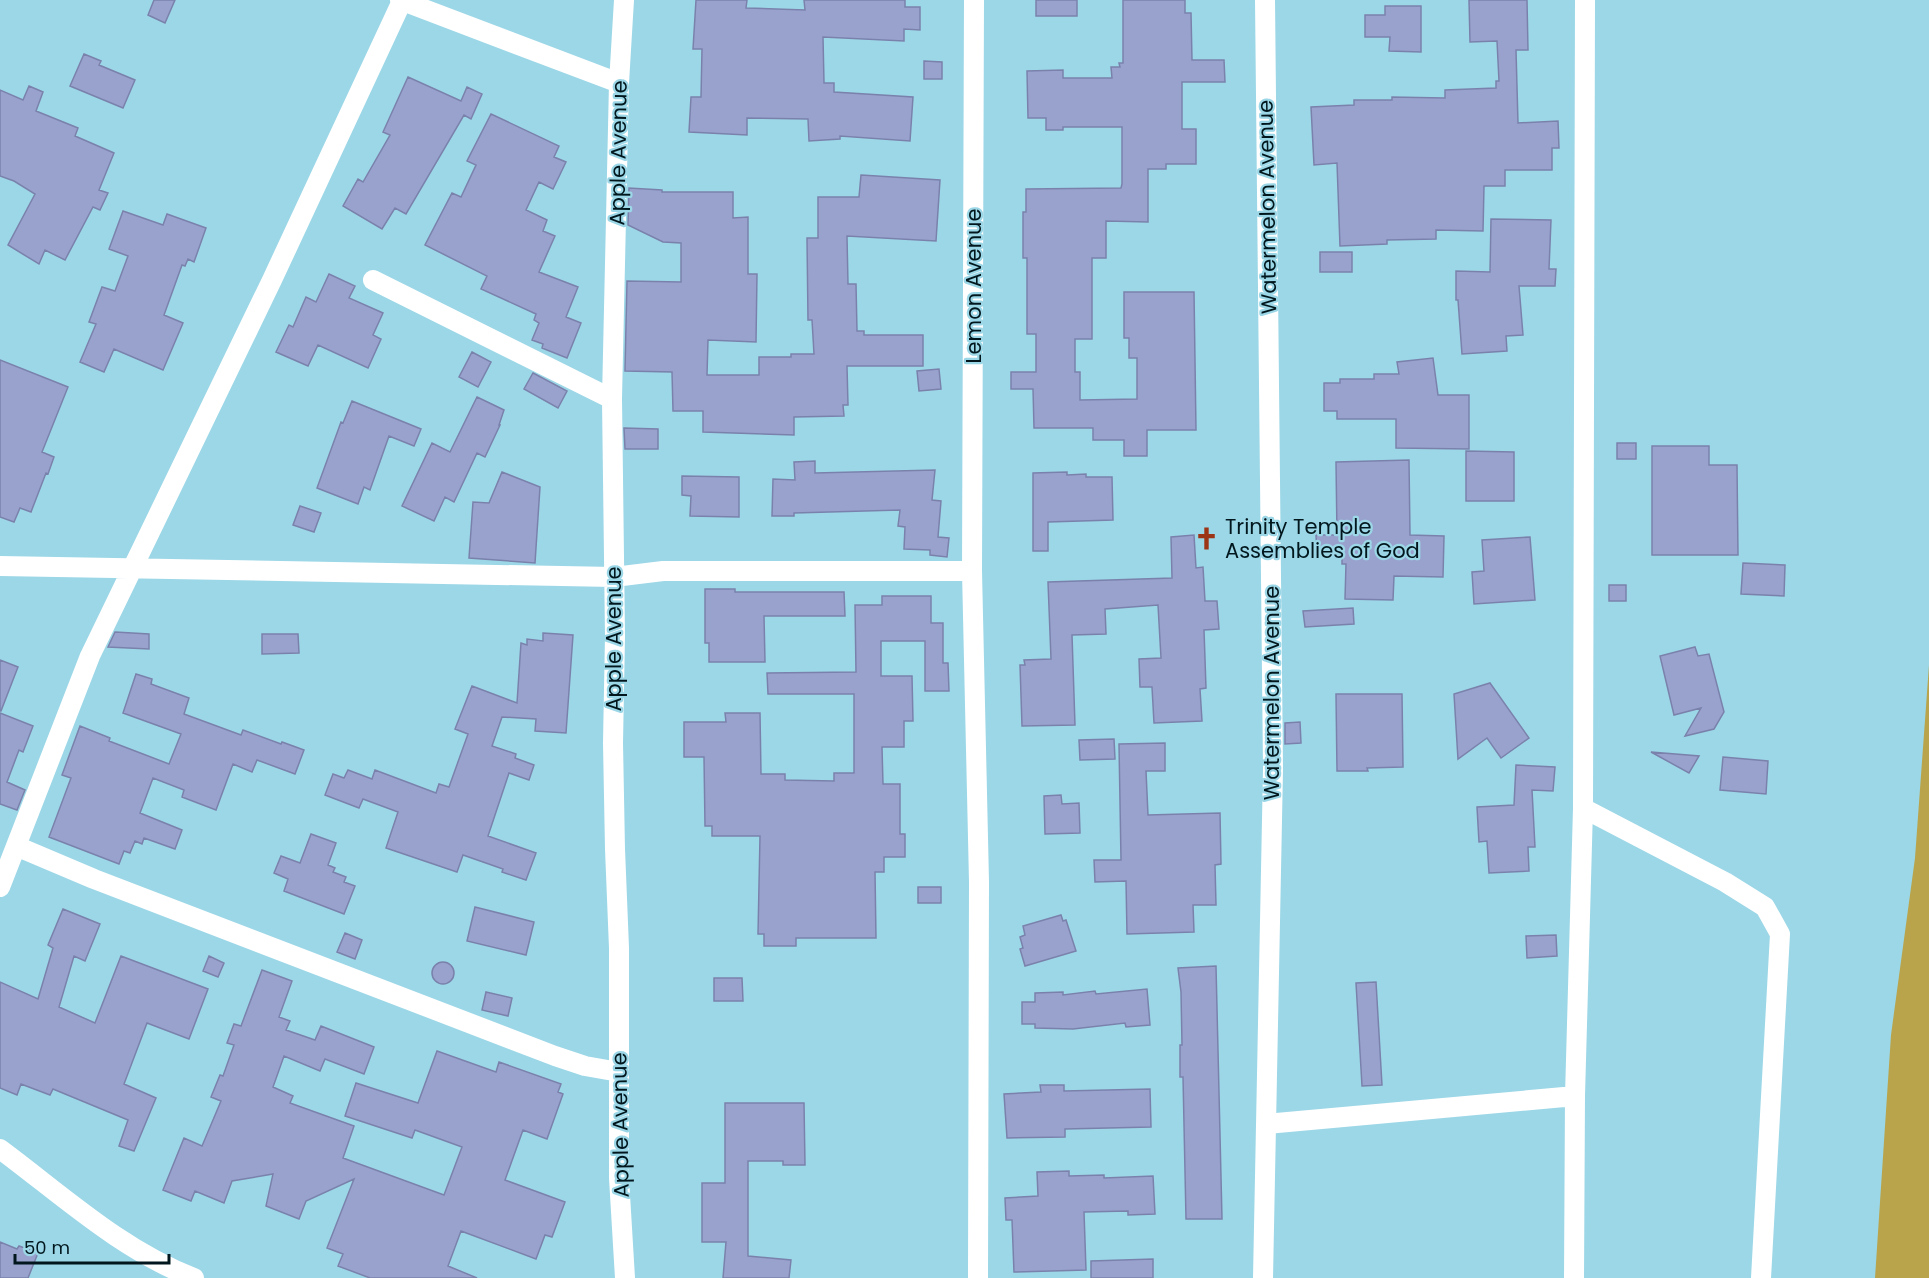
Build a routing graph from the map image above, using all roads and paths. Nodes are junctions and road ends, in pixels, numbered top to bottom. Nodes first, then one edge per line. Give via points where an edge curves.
1 (401, 0) edge
2 (624, 0) edge
3 (974, 0) edge
4 (1265, 0) edge
5 (1585, 0) edge
6 (619, 83) junction
7 (373, 280) dead end
8 (612, 399) junction
9 (0, 566) edge
10 (133, 568) junction
11 (972, 571) junction
12 (614, 577) junction
13 (1583, 808) junction
14 (16, 846) junction
15 (0, 887) edge
16 (619, 1072) junction
17 (1575, 1096) junction
18 (1266, 1124) junction
19 (0, 1149) edge
20 (194, 1278) edge
21 (625, 1278) edge
22 (978, 1278) edge
23 (1263, 1278) edge
24 (1574, 1278) edge
25 (1761, 1278) edge

1 - 6 street
1 - 10 street
2 - 6 street, Apple Avenue
3 - 11 street, Lemon Avenue
4 - 18 street, Watermelon Avenue via 1273,769
5 - 13 street
6 - 8 street, Apple Avenue
7 - 8 street
8 - 12 street, Apple Avenue
9 - 10 street
10 - 12 street
10 - 14 street via 90,656
11 - 12 street via 663,571
11 - 22 street, Lemon Avenue via 979,882
12 - 16 street, Apple Avenue
13 - 17 street
13 - 25 street via 1765,907 1780,934
14 - 15 street
14 - 16 street via 524,1045 585,1066
16 - 21 street, Apple Avenue via 619,1178
17 - 18 street
17 - 24 street
18 - 23 street, Watermelon Avenue
19 - 20 street via 117,1237 170,1269

